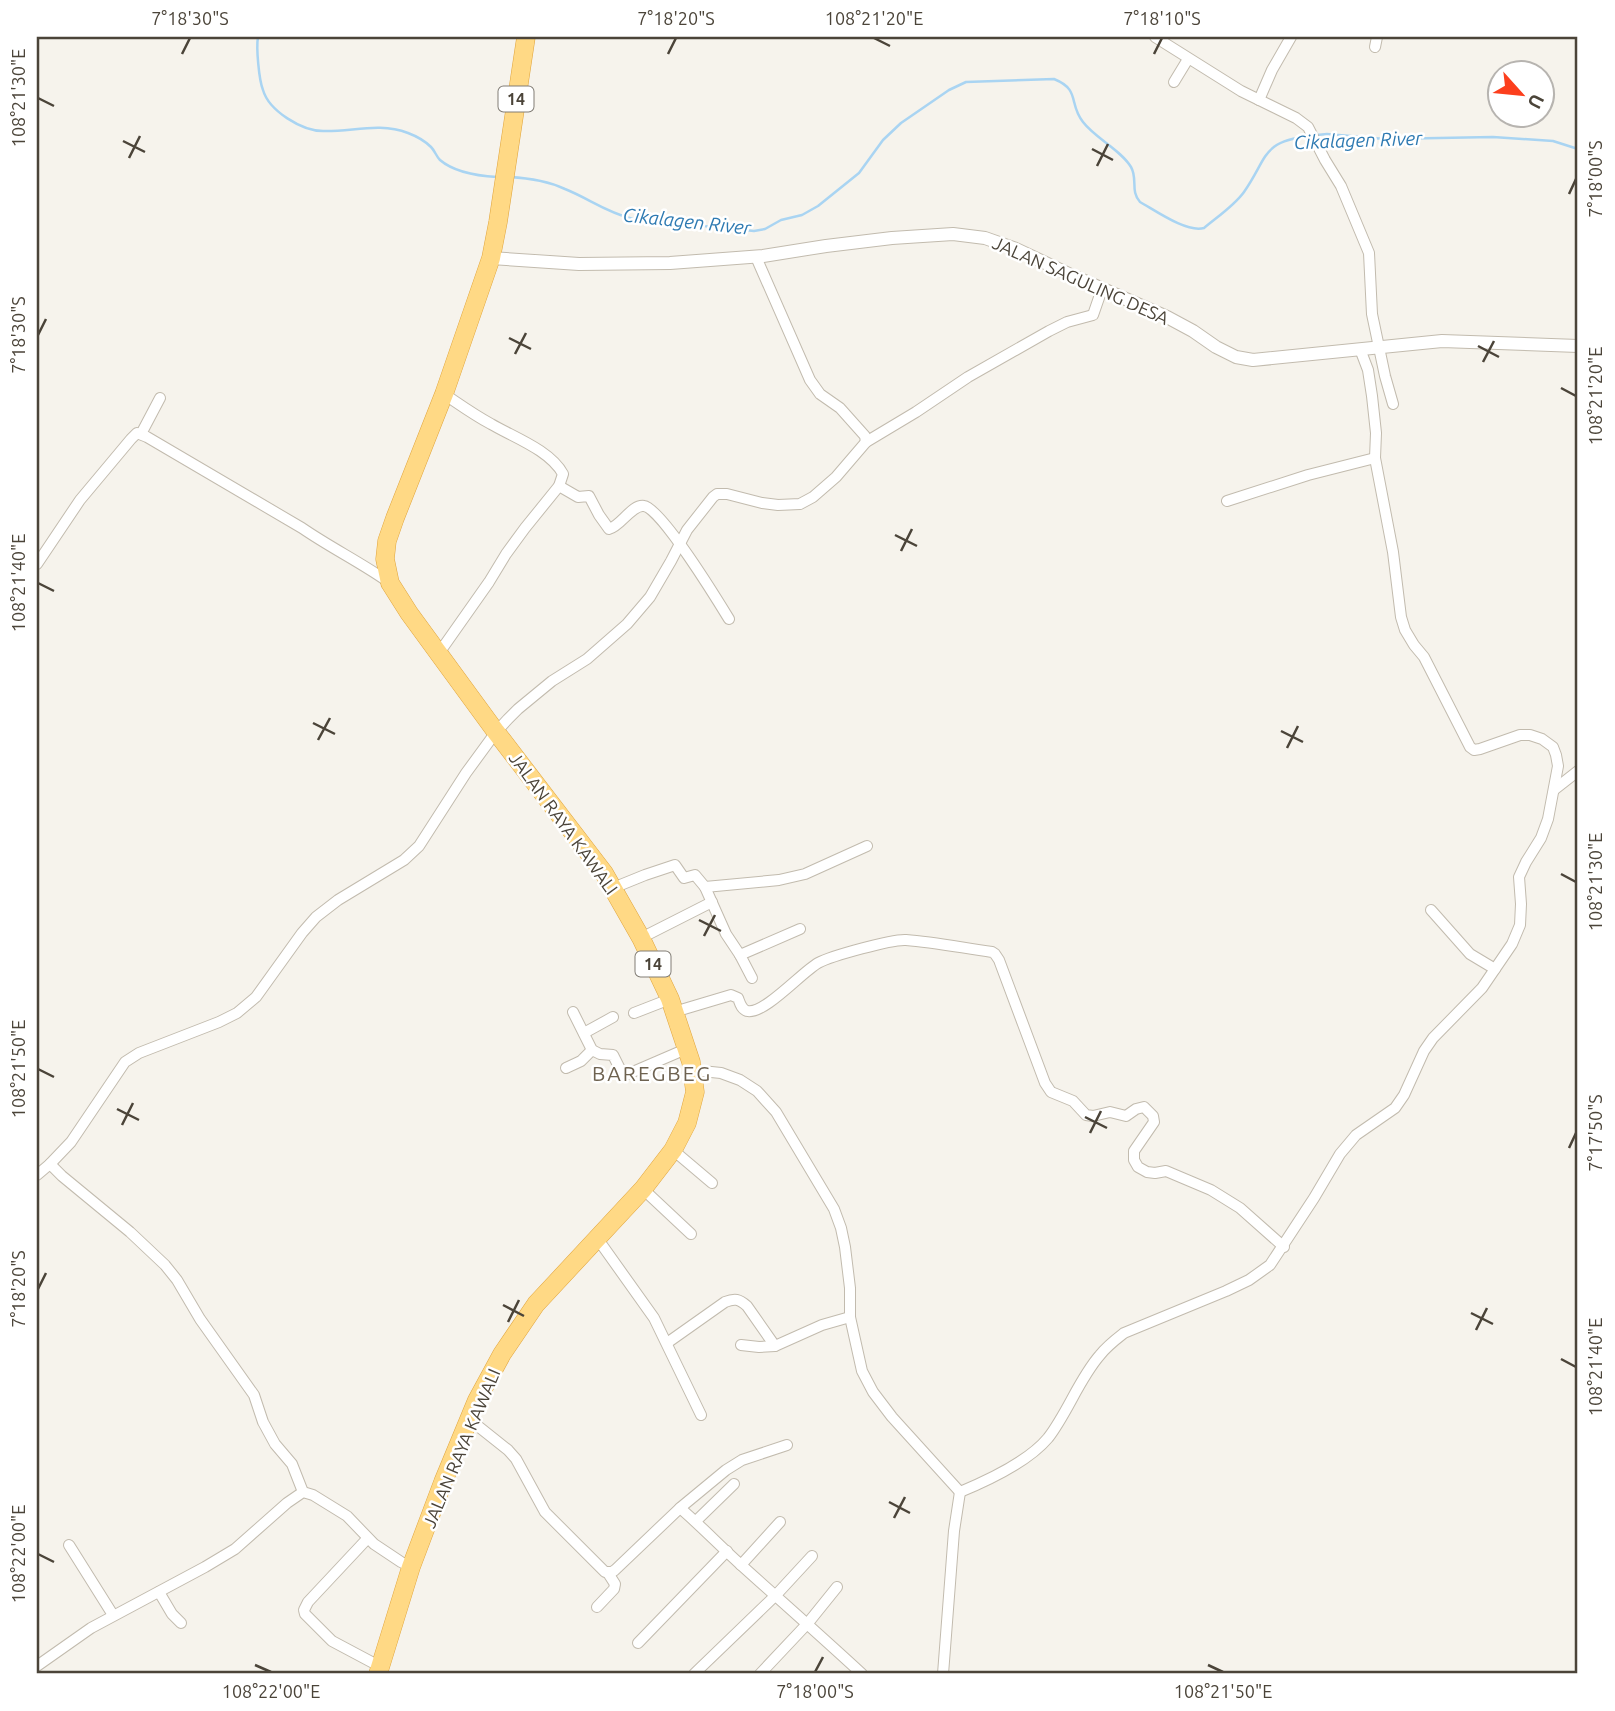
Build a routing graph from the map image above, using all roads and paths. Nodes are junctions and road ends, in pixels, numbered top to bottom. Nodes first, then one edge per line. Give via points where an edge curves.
1 (526, 37) edge
2 (1155, 37) edge
3 (1291, 37) edge
4 (1188, 59) junction
5 (1174, 82) dead end
6 (1259, 100) junction
7 (756, 257) junction
8 (491, 258) junction
9 (1102, 289) junction
10 (1578, 346) edge
11 (1379, 348) junction
12 (1360, 349) junction
13 (444, 394) junction
14 (160, 398) dead end
15 (1393, 404) dead end
16 (141, 434) junction
17 (866, 442) junction
18 (1375, 458) junction
19 (559, 486) junction
20 (1227, 500) dead end
21 (679, 542) junction
22 (37, 564) edge
23 (390, 583) junction
24 (729, 619) dead end
25 (439, 653) junction
26 (496, 732) junction
27 (1578, 771) edge
28 (1555, 789) junction
29 (867, 846) dead end
30 (705, 887) junction
31 (613, 888) junction
32 (712, 902) junction
33 (1431, 911) dead end
34 (800, 929) dead end
35 (641, 938) junction
36 (740, 955) junction
37 (1495, 969) junction
38 (752, 978) dead end
39 (672, 1006) junction
40 (573, 1012) dead end
41 (634, 1013) dead end
42 (613, 1017) dead end
43 (584, 1033) junction
44 (687, 1049) junction
45 (593, 1050) junction
46 (566, 1068) dead end
47 (692, 1070) junction
48 (673, 1150) junction
49 (50, 1164) junction
50 (37, 1175) edge
51 (712, 1182) dead end
52 (643, 1189) junction
53 (691, 1234) dead end
54 (597, 1238) junction
55 (1284, 1247) junction
56 (850, 1317) junction
57 (667, 1343) junction
58 (741, 1345) dead end
59 (775, 1346) junction
60 (701, 1415) dead end
61 (469, 1419) junction
62 (787, 1445) dead end
63 (734, 1484) dead end
64 (303, 1492) junction
65 (960, 1492) junction
66 (680, 1508) junction
67 (696, 1521) junction
68 (779, 1522) dead end
69 (367, 1539) junction
70 (69, 1545) dead end
71 (727, 1551) junction
72 (812, 1556) dead end
73 (741, 1564) junction
74 (411, 1567) junction
75 (608, 1573) junction
76 (838, 1587) dead end
77 (159, 1592) junction
78 (776, 1595) junction
79 (597, 1607) dead end
80 (113, 1615) junction
81 (181, 1622) dead end
82 (808, 1623) junction
83 (638, 1643) dead end
84 (37, 1666) edge
85 (379, 1670) edge
86 (694, 1674) edge
87 (760, 1674) edge
88 (862, 1674) edge
89 (943, 1674) edge

1 - 8 highway, 14
2 - 4 street
3 - 6 street
4 - 5 street
4 - 6 street
6 - 11 street via 1308,127 1341,186 1369,253
7 - 8 street, JALAN SAGULING DESA via 579,264
7 - 9 street, JALAN SAGULING DESA via 953,234 1016,249
7 - 17 street via 810,380
8 - 13 highway, JALAN RAYA KAWALI / 14
9 - 12 street, JALAN SAGULING DESA via 1167,317 1236,357 1253,360
9 - 17 street via 1092,316 1049,331
10 - 11 street, JALAN SAGULING DESA via 1443,341
11 - 12 street, JALAN SAGULING DESA
11 - 15 street
12 - 18 street via 1372,396
13 - 19 street via 549,458 563,474
13 - 23 highway, JALAN RAYA KAWALI / 14 via 387,541
14 - 16 street
16 - 22 street via 131,439 80,500
16 - 23 street
17 - 21 street via 836,477 800,504 778,505 717,494
18 - 20 street
18 - 28 street via 1405,630 1470,747 1480,749 1520,735 1542,739 1556,755
19 - 21 street via 578,497 589,496 609,528 636,508 648,507
19 - 25 street via 524,528
21 - 24 street
21 - 26 street via 650,597 627,624 518,709
23 - 25 highway, JALAN RAYA KAWALI / 14
25 - 26 highway, JALAN RAYA KAWALI / 14
26 - 31 highway, JALAN RAYA KAWALI / 14
26 - 49 street via 419,846 316,917 256,997 237,1013 124,1062 71,1142
27 - 28 street
28 - 37 street via 1541,838 1519,877 1520,925
29 - 30 street via 805,874
30 - 31 street via 695,875 683,878 676,865
30 - 32 street
31 - 35 highway, JALAN RAYA KAWALI / 14
32 - 35 street
32 - 36 street
33 - 37 street via 1470,954
34 - 36 street
35 - 39 highway, JALAN RAYA KAWALI / 14
36 - 38 street
37 - 55 street via 1433,1038 1395,1108 1356,1135 1340,1154
39 - 41 street
39 - 44 highway, JALAN RAYA KAWALI / 14
39 - 55 street via 731,995 746,1010 758,1009 815,964 903,940 992,952 1051,1091 1073,1101 1088,1116 1110,1112 1126,1116 1144,1108 1154,1120 1134,1151 1138,1167 1147,1172 1167,1171 1211,1190 1240,1208
40 - 43 street
42 - 43 street
43 - 45 street
44 - 45 street via 628,1074 621,1071 613,1055
44 - 47 highway, JALAN RAYA KAWALI / 14
45 - 46 street
47 - 48 highway, JALAN RAYA KAWALI / 14 via 695,1092 687,1123
47 - 56 street via 740,1080 776,1112 841,1228
48 - 51 street
48 - 52 highway, JALAN RAYA KAWALI / 14
49 - 50 street
49 - 64 street via 177,1280 254,1395 263,1422 292,1464
52 - 53 street
52 - 54 highway, JALAN RAYA KAWALI / 14
54 - 57 street via 645,1303
54 - 61 highway, JALAN RAYA KAWALI / 14 via 536,1304 502,1354
55 - 65 street via 1249,1280 1117,1338 1098,1357 1046,1440 1024,1460
56 - 59 street
56 - 65 street via 862,1371 873,1392
57 - 59 street via 734,1299 747,1306
57 - 60 street
58 - 59 street
61 - 74 highway, JALAN RAYA KAWALI / 14
61 - 75 street via 509,1450 545,1512
62 - 66 street via 742,1460
63 - 67 street
64 - 69 street via 347,1516
64 - 77 street via 235,1549
65 - 89 street
66 - 67 street
66 - 75 street
67 - 71 street
68 - 73 street
69 - 74 street
69 - 85 street via 304,1610 332,1641
70 - 80 street
71 - 73 street
71 - 83 street
72 - 78 street
73 - 78 street
74 - 85 highway, JALAN RAYA KAWALI / 14
75 - 79 street via 614,1589
76 - 82 street
77 - 80 street
77 - 81 street
78 - 82 street
78 - 86 street
80 - 84 street
82 - 87 street
82 - 88 street

